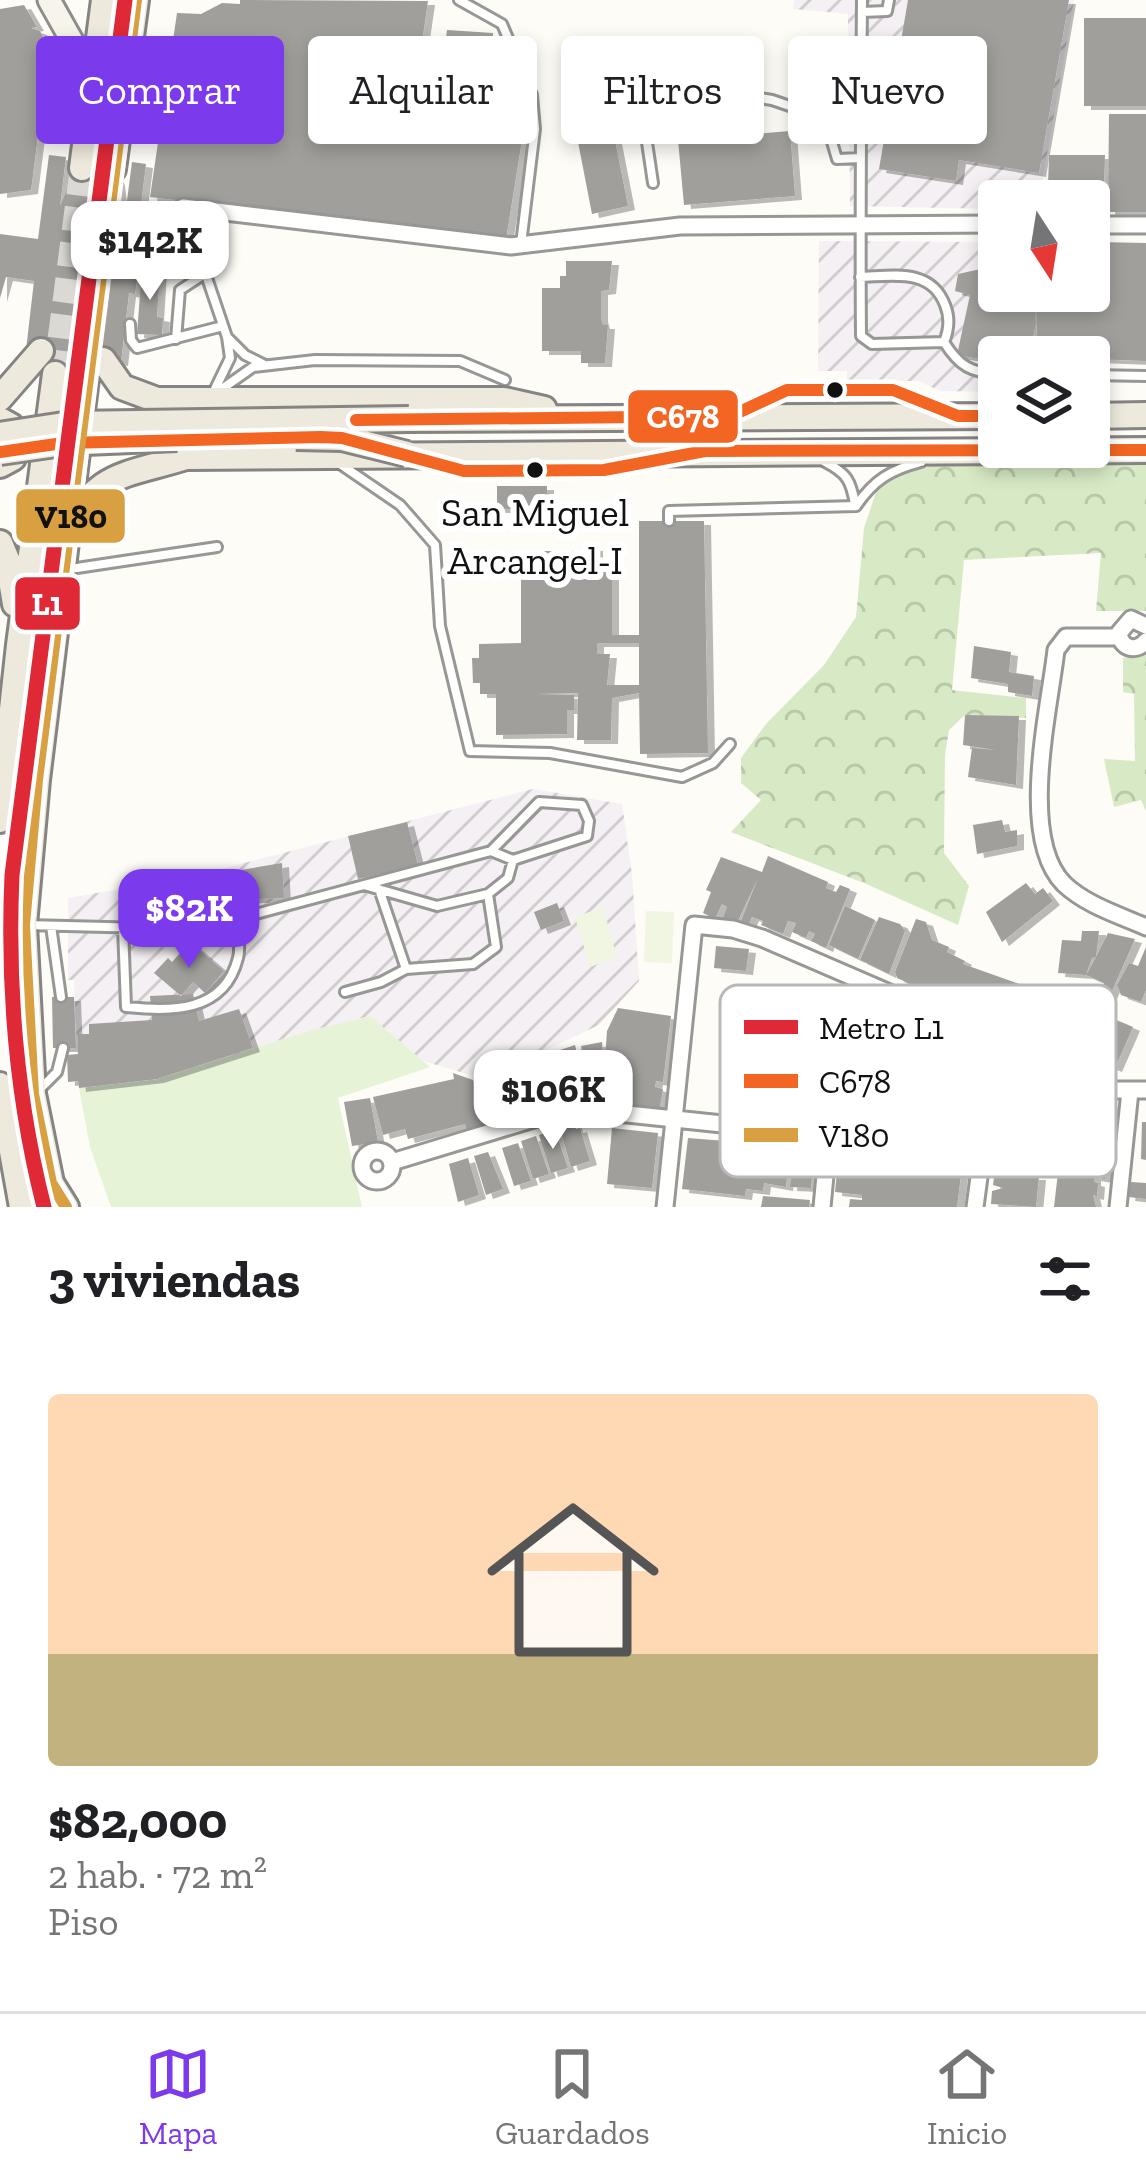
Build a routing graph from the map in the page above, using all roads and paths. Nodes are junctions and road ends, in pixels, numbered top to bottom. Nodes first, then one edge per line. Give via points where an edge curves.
1 (136, 0) edge
2 (459, 0) edge
3 (862, 0) edge
4 (889, 0) edge
5 (53, 7) edge
6 (104, 7) edge
7 (862, 12) junction
8 (69, 36) edge
9 (85, 144) edge
10 (860, 158) junction
11 (82, 168) tunnel mouth
12 (112, 169) tunnel mouth
13 (652, 183) dead end
14 (183, 207) joint
15 (860, 223) junction
16 (978, 224) edge
17 (1110, 225) edge
18 (1146, 225) edge
19 (520, 245) junction
20 (206, 273) junction
21 (860, 277) junction
22 (130, 324) dead end
23 (223, 326) junction
24 (227, 338) junction
25 (176, 339) junction
26 (944, 342) junction
27 (41, 351) tunnel mouth
28 (264, 364) junction
29 (978, 373) edge
30 (55, 374) tunnel mouth
31 (1110, 375) edge
32 (1146, 376) edge
33 (505, 380) dead end
34 (0, 398) edge
35 (170, 400) junction
36 (209, 400) junction
37 (978, 416) edge
38 (1110, 416) edge
39 (1146, 416) edge
40 (575, 417) junction
41 (0, 420) edge
42 (0, 435) edge
43 (1142, 447) edge
44 (0, 452) edge
45 (808, 453) junction
46 (955, 453) junction
47 (407, 454) junction
48 (186, 457) junction
49 (333, 459) junction
50 (0, 465) edge
51 (856, 506) junction
52 (669, 521) dead end
53 (67, 539) junction
54 (0, 543) edge
55 (217, 547) dead end
56 (63, 570) junction
57 (1146, 626) edge
58 (1119, 637) junction
59 (1146, 641) edge
60 (12, 661) edge
61 (730, 744) dead end
62 (0, 820) edge
63 (490, 851) junction
64 (513, 860) junction
65 (362, 884) junction
66 (380, 889) junction
67 (488, 894) junction
68 (237, 919) junction
69 (24, 926) junction
70 (51, 926) junction
71 (123, 927) junction
72 (1146, 927) edge
73 (406, 969) junction
74 (868, 985) edge
75 (344, 992) dead end
76 (61, 997) dead end
77 (63, 1048) dead end
78 (1138, 1090) edge
79 (33, 1094) junction
80 (2, 1114) edge
81 (675, 1116) junction
82 (720, 1121) edge
83 (392, 1162) dead end
84 (826, 1177) edge
85 (978, 1177) edge
86 (59, 1199) edge
87 (22, 1207) edge
88 (665, 1207) edge
89 (823, 1207) edge
90 (975, 1207) edge
91 (1118, 1207) edge

1 - 12 main road
2 - 19 lane via 502,25 532,95 536,129
3 - 7 lane
4 - 7 lane via 887,10
5 - 6 main road via 83,25
5 - 8 main road
7 - 10 lane
9 - 11 main road
10 - 13 lane via 837,159 825,118 706,89 641,102
10 - 15 lane
14 - 19 street
14 - 20 lane
15 - 16 street
15 - 19 street via 680,226
15 - 21 lane
17 - 18 street
20 - 23 lane
20 - 25 lane via 180,290
21 - 26 lane via 916,276 935,286 948,309
21 - 26 lane via 861,336 872,344
22 - 25 lane via 137,348
23 - 24 lane
23 - 25 lane
24 - 28 lane
24 - 36 lane via 228,368
26 - 29 lane via 956,362
27 - 34 main road
28 - 33 lane via 460,361
28 - 36 lane via 243,370
30 - 60 main road
31 - 32 lane
35 - 36 main road
35 - 48 main road via 153,416 153,438
35 - 53 main road via 128,391 95,369
36 - 40 main road via 505,400
37 - 40 main road
38 - 39 main road
40 - 42 main road, bridge via 70,424
41 - 50 main road via 14,431 17,448
43 - 46 main road
44 - 47 main road, bridge via 63,443 321,437
45 - 46 main road
45 - 47 main road
45 - 51 lane via 844,472
46 - 51 lane via 895,468
47 - 49 main road
48 - 49 main road
48 - 53 main road via 95,489
49 - 61 lane via 400,505 435,545 440,626 470,751 550,753 682,777
51 - 52 lane via 669,511
53 - 56 main road
54 - 60 main road via 11,575
55 - 56 lane
56 - 69 main road
57 - 58 street via 1126,621
58 - 59 street via 1129,648
58 - 72 street via 1066,637 1056,650 1037,816 1044,852 1063,883
60 - 62 main road
63 - 64 lane
63 - 64 lane via 538,802 582,805 586,836
63 - 65 lane
64 - 67 lane via 508,878
65 - 66 lane
65 - 68 lane
66 - 67 lane via 436,906
66 - 73 lane
67 - 73 lane via 496,947 473,964
68 - 71 lane
68 - 71 lane via 238,958 225,982 203,1003 173,1011 125,1007
69 - 70 lane
69 - 79 main road
70 - 71 lane
70 - 76 lane
73 - 75 lane
74 - 81 street via 762,938 694,925
77 - 79 lane via 51,1083
78 - 91 street
79 - 86 main road
80 - 87 main road
81 - 82 street
81 - 83 street via 569,1108
81 - 88 street
84 - 89 street
85 - 90 street

